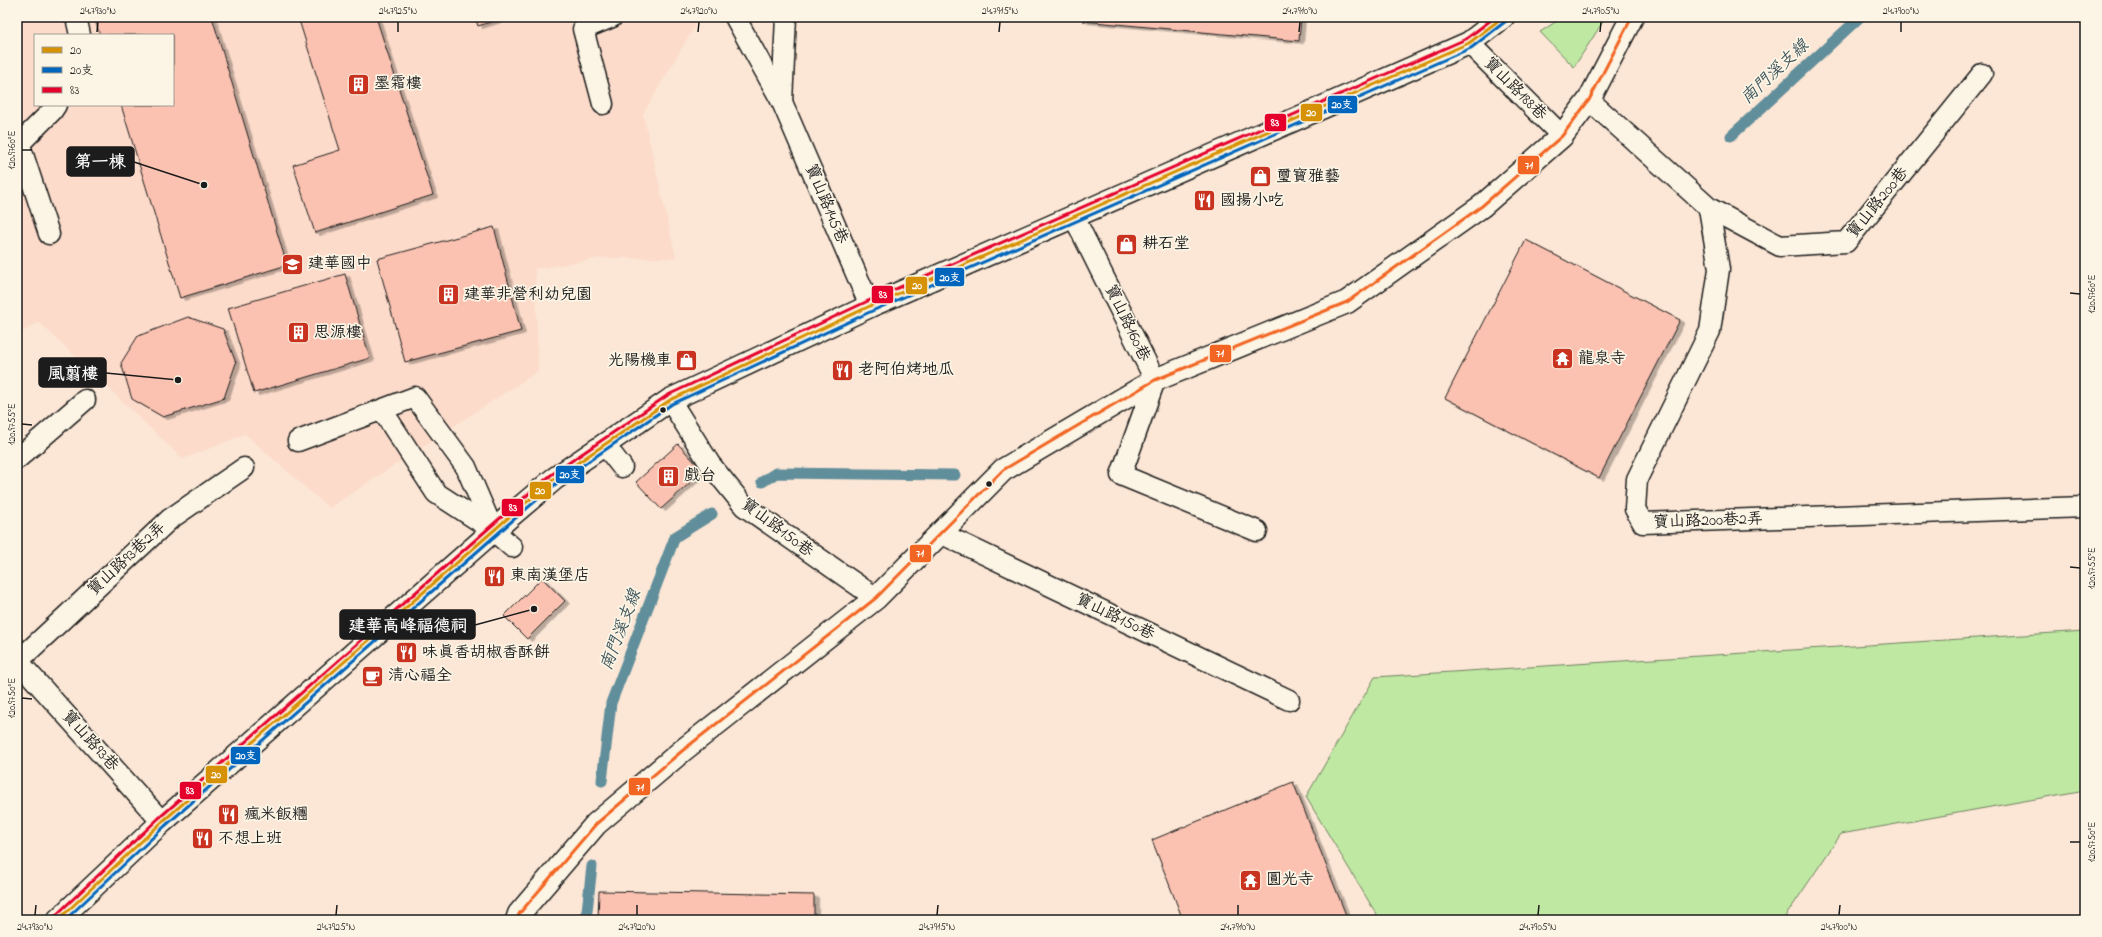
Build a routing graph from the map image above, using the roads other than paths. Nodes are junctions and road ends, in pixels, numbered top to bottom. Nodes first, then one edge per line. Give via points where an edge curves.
1 (76, 17) edge
2 (612, 17) edge
3 (735, 17) edge
4 (786, 17) edge
5 (1503, 17) edge
6 (1632, 17) edge
7 (80, 34) edge
8 (1469, 43) junction
9 (1982, 74) dead end
10 (1589, 100) junction
11 (782, 102) junction
12 (603, 104) dead end
13 (55, 106) edge
14 (1562, 136) junction
15 (18, 140) edge
16 (1709, 208) junction
17 (1074, 217) junction
18 (49, 234) dead end
19 (870, 306) junction
20 (1155, 380) junction
21 (85, 400) dead end
22 (670, 400) junction
23 (382, 410) junction
24 (298, 441) dead end
25 (604, 444) junction
26 (17, 459) edge
27 (622, 467) dead end
28 (244, 468) dead end
29 (2085, 507) edge
30 (493, 530) junction
31 (1257, 531) dead end
32 (940, 533) junction
33 (512, 547) dead end
34 (876, 598) junction
35 (17, 661) edge
36 (1289, 700) dead end
37 (162, 822) junction
38 (58, 920) edge
39 (517, 920) edge

1 - 7 lane
2 - 12 lane via 583,29
3 - 11 lane, 寶山路145巷
4 - 11 lane, 寶山路145巷
5 - 8 street
6 - 10 street
8 - 14 lane, 寶山路188巷
8 - 17 street
9 - 16 lane, 寶山路200巷 via 1846,242 1780,246
10 - 14 street
10 - 16 lane, 寶山路200巷
11 - 19 lane, 寶山路145巷
13 - 15 lane
14 - 20 street via 1482,206 1347,302
15 - 18 lane
16 - 29 lane, 寶山路200巷2弄 via 1719,269 1710,331 1637,479 1635,509 1643,523
17 - 19 street
17 - 20 lane, 寶山路160巷
19 - 22 street
20 - 31 lane, 寶山路160巷 via 1121,474
20 - 32 street via 1003,470
21 - 26 lane
22 - 25 street
22 - 34 lane, 寶山路150巷 via 710,464 744,506
23 - 24 lane
23 - 30 lane via 436,493
23 - 30 lane via 415,397 466,467
25 - 27 lane
25 - 30 street via 554,479
28 - 35 lane, 寶山路93巷2弄 via 170,519
30 - 33 lane
30 - 37 street
32 - 34 street
32 - 36 lane, 寶山路150巷
34 - 39 street via 682,751 596,824 519,914
35 - 37 lane, 寶山路93巷
37 - 38 street

